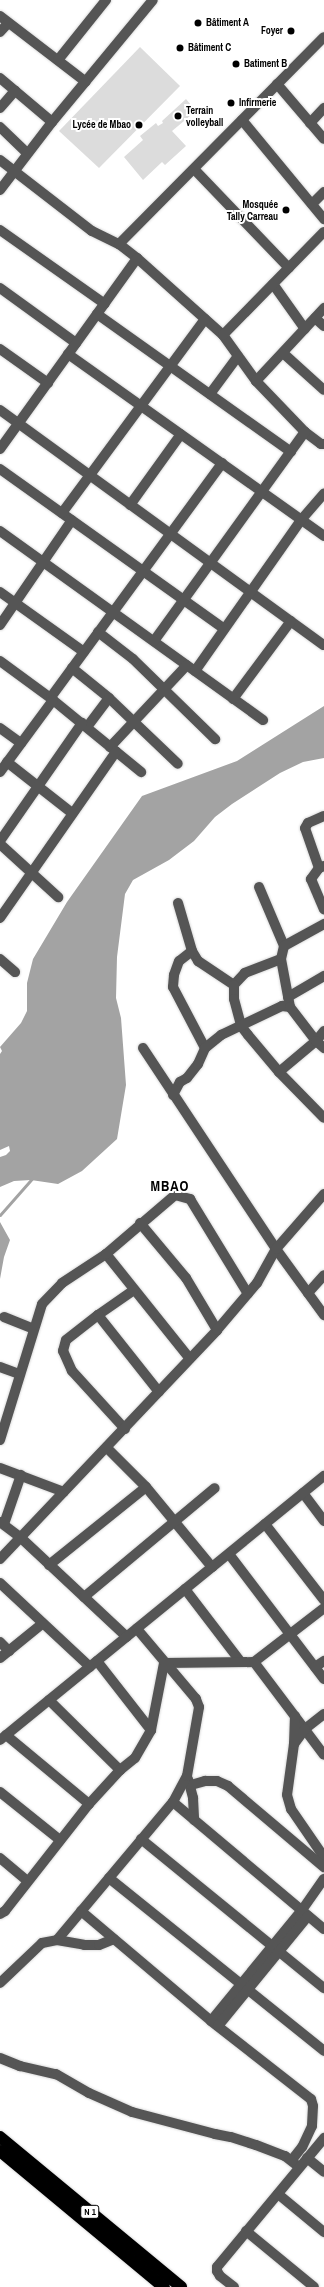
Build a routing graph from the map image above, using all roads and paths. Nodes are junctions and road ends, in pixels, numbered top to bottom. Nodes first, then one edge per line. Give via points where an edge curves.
1 (106, 0) edge
2 (149, 1) edge
3 (4, 20) edge
4 (0, 32) edge
5 (324, 37) edge
6 (58, 60) junction
7 (0, 78) edge
8 (86, 82) junction
9 (277, 84) junction
10 (15, 91) junction
11 (0, 108) edge
12 (324, 108) edge
13 (242, 120) junction
14 (52, 122) junction
15 (310, 123) junction
16 (0, 127) edge
17 (324, 139) edge
18 (27, 153) junction
19 (0, 160) edge
20 (194, 169) junction
21 (14, 171) junction
22 (0, 190) edge
23 (324, 192) edge
24 (312, 204) junction
25 (324, 220) edge
26 (0, 230) edge
27 (324, 232) edge
28 (119, 244) junction
29 (137, 258) junction
30 (289, 268) junction
31 (274, 284) junction
32 (0, 288) edge
33 (105, 304) junction
34 (324, 308) edge
35 (97, 314) junction
36 (315, 318) junction
37 (205, 319) junction
38 (324, 326) edge
39 (305, 329) junction
40 (223, 335) junction
41 (76, 343) junction
42 (0, 349) edge
43 (282, 353) junction
44 (68, 354) junction
45 (238, 356) junction
46 (170, 366) junction
47 (256, 381) junction
48 (48, 383) junction
49 (324, 390) edge
50 (210, 394) junction
51 (141, 406) junction
52 (0, 410) edge
53 (18, 423) junction
54 (305, 432) junction
55 (181, 434) junction
56 (324, 444) edge
57 (0, 449) edge
58 (291, 452) junction
59 (222, 463) junction
60 (0, 468) edge
61 (90, 475) junction
62 (262, 492) junction
63 (324, 494) edge
64 (130, 505) junction
65 (62, 513) junction
66 (72, 520) junction
67 (301, 520) junction
68 (0, 531) edge
69 (170, 534) junction
70 (324, 536) edge
71 (43, 562) junction
72 (210, 563) junction
73 (143, 571) junction
74 (0, 592) edge
75 (250, 592) junction
76 (184, 600) junction
77 (15, 603) junction
78 (113, 612) junction
79 (291, 621) junction
80 (0, 625) edge
81 (224, 629) junction
82 (98, 632) junction
83 (154, 641) junction
84 (324, 645) edge
85 (84, 652) junction
86 (0, 661) edge
87 (72, 668) junction
88 (191, 668) junction
89 (164, 689) junction
90 (52, 698) junction
91 (109, 698) junction
92 (234, 699) junction
93 (263, 720) dead end
94 (134, 722) junction
95 (84, 725) junction
96 (0, 728) edge
97 (215, 739) dead end
98 (21, 743) junction
99 (113, 750) junction
100 (7, 762) junction
101 (178, 764) dead end
102 (0, 772) edge
103 (141, 772) dead end
104 (37, 785) junction
105 (72, 813) junction
106 (324, 816) edge
107 (0, 841) edge
108 (0, 844) edge
109 (321, 867) edge
110 (32, 873) junction
111 (259, 887) dead end
112 (58, 897) dead end
113 (178, 903) dead end
114 (324, 909) edge
115 (0, 918) edge
116 (324, 924) edge
117 (284, 946) junction
118 (192, 951) junction
119 (0, 959) edge
120 (281, 959) junction
121 (15, 972) dead end
122 (324, 976) edge
123 (234, 985) junction
124 (289, 1002) junction
125 (241, 1026) junction
126 (324, 1031) edge
127 (316, 1041) junction
128 (143, 1048) dead end
129 (206, 1048) junction
130 (324, 1048) edge
131 (278, 1072) junction
132 (173, 1095) junction
133 (324, 1118) edge
134 (324, 1194) edge
135 (140, 1223) junction
136 (276, 1249) junction
137 (106, 1254) junction
138 (324, 1275) edge
139 (134, 1290) junction
140 (308, 1293) junction
141 (248, 1294) junction
142 (98, 1314) junction
143 (324, 1315) edge
144 (4, 1317) dead end
145 (34, 1329) junction
146 (217, 1330) junction
147 (190, 1359) junction
148 (0, 1367) edge
149 (19, 1374) junction
150 (159, 1392) junction
151 (4, 1415) edge
152 (2, 1427) edge
153 (125, 1429) junction
154 (0, 1440) edge
155 (107, 1448) junction
156 (0, 1468) edge
157 (21, 1475) junction
158 (324, 1476) edge
159 (146, 1487) junction
160 (215, 1488) dead end
161 (64, 1492) junction
162 (303, 1493) junction
163 (175, 1521) junction
164 (324, 1521) edge
165 (2, 1523) edge
166 (265, 1524) junction
167 (20, 1537) junction
168 (229, 1554) junction
169 (0, 1559) edge
170 (49, 1566) junction
171 (212, 1567) junction
172 (0, 1582) edge
173 (185, 1589) junction
174 (84, 1597) junction
175 (324, 1600) edge
176 (324, 1608) edge
177 (43, 1623) junction
178 (136, 1629) junction
179 (290, 1634) junction
180 (127, 1637) junction
181 (0, 1642) edge
182 (9, 1650) junction
183 (0, 1658) edge
184 (240, 1661) junction
185 (324, 1661) edge
186 (254, 1662) junction
187 (164, 1663) junction
188 (93, 1664) junction
189 (315, 1667) junction
190 (324, 1679) edge
191 (50, 1700) junction
192 (324, 1714) edge
193 (295, 1716) junction
194 (305, 1729) junction
195 (151, 1730) junction
196 (3, 1738) edge
197 (294, 1744) junction
198 (324, 1755) edge
199 (120, 1770) junction
200 (189, 1781) junction
201 (0, 1792) edge
202 (173, 1802) junction
203 (89, 1804) junction
204 (194, 1820) junction
205 (140, 1839) junction
206 (60, 1840) junction
207 (324, 1857) edge
208 (0, 1858) edge
209 (324, 1867) edge
210 (109, 1878) junction
211 (324, 1879) edge
212 (27, 1881) junction
213 (81, 1911) junction
214 (305, 1913) junction
215 (0, 1914) edge
216 (324, 1929) edge
217 (114, 1939) junction
218 (57, 1940) junction
219 (276, 1948) junction
220 (0, 1983) edge
221 (244, 1987) junction
222 (324, 1988) edge
223 (214, 2024) junction
224 (324, 2051) edge
225 (0, 2058) edge
226 (0, 2137) edge
227 (324, 2138) edge
228 (0, 2151) edge
229 (307, 2158) junction
230 (295, 2164) junction
231 (324, 2172) edge
232 (278, 2194) junction
233 (246, 2231) junction
234 (324, 2232) edge
235 (164, 2287) edge
236 (181, 2287) edge
237 (234, 2287) edge
238 (314, 2287) edge

1 - 6 street
2 - 8 street
3 - 4 street
3 - 6 street
5 - 9 street
6 - 8 street
7 - 10 street
8 - 14 street
9 - 13 street
9 - 15 street
10 - 11 street
10 - 14 street
12 - 15 street
13 - 20 street
13 - 24 street
14 - 18 street
15 - 17 street
16 - 18 street
18 - 21 street
19 - 21 street
20 - 28 street
20 - 30 street
21 - 22 street
21 - 28 street via 92,231
23 - 24 street
24 - 25 street
26 - 33 street
27 - 30 street
28 - 29 street
29 - 33 street
29 - 37 street
30 - 31 street
31 - 39 street
31 - 40 street
32 - 41 street
33 - 35 street
34 - 36 street
35 - 41 street
35 - 46 street
36 - 38 street
36 - 39 street
37 - 40 street
37 - 46 street
39 - 43 street
40 - 45 street
41 - 44 street
42 - 48 street
43 - 47 street
43 - 49 street
44 - 48 street
44 - 51 street
45 - 47 street
45 - 50 street
46 - 50 street
46 - 51 street
47 - 54 street
48 - 53 street
50 - 58 street
51 - 55 street
51 - 61 street
52 - 53 street
53 - 57 street
53 - 61 street
54 - 56 street
54 - 58 street
55 - 59 street
55 - 64 street
58 - 62 street
59 - 62 street
59 - 69 street
60 - 65 street
61 - 64 street
61 - 65 street
62 - 67 street
62 - 72 street
63 - 67 street
64 - 69 street
65 - 66 street
66 - 71 street
66 - 73 street
67 - 70 street
67 - 75 street
68 - 71 street
69 - 72 street
69 - 73 street
71 - 77 street
71 - 78 street
72 - 75 street
72 - 76 street
73 - 76 street
73 - 78 street
74 - 77 street
75 - 79 street
75 - 81 street
76 - 81 street
76 - 83 street
77 - 80 street
77 - 85 street
78 - 82 street
78 - 83 street
79 - 84 street
79 - 92 street
81 - 88 street
82 - 85 street
82 - 89 street via 133,659
83 - 88 street
85 - 87 street
86 - 90 street
87 - 90 street
87 - 91 street
88 - 89 street
88 - 92 street
89 - 94 street
89 - 97 street
90 - 95 street
90 - 98 street
91 - 94 street
91 - 95 street
92 - 93 street
94 - 99 street
94 - 101 street
95 - 99 street
95 - 104 street
96 - 98 street
98 - 100 street
99 - 103 street
99 - 105 street
100 - 102 street
100 - 104 street
104 - 105 street
104 - 107 street
105 - 110 street
106 - 109 street via 308,823 305,828
108 - 110 street
109 - 114 street via 311,879
110 - 112 street
110 - 115 street
111 - 117 street
113 - 118 street
116 - 117 street
117 - 120 street
118 - 123 street via 198,961
118 - 129 street via 179,961 173,987
119 - 121 street
120 - 123 street via 245,972
120 - 124 street
122 - 124 street
123 - 125 street via 234,999
124 - 125 street
124 - 127 street
125 - 129 street via 221,1035
125 - 131 street
126 - 127 street
127 - 130 street
127 - 131 street
128 - 132 street
129 - 132 street via 198,1064 187,1078 180,1082
131 - 133 street
132 - 136 street
134 - 136 street
135 - 137 street
135 - 141 street via 175,1195 190,1199
135 - 146 street via 186,1278
136 - 140 street
136 - 141 street
137 - 139 street
137 - 145 street via 62,1283 49,1296 42,1304
138 - 140 street
139 - 142 street
139 - 147 street
140 - 143 street
141 - 146 street
142 - 150 street
142 - 153 street via 66,1340 63,1351 72,1371
144 - 145 street
145 - 149 street
146 - 147 street
147 - 150 street
148 - 149 street
149 - 151 street
150 - 153 street
151 - 152 street
152 - 154 street
153 - 155 street
155 - 159 street
155 - 161 street
156 - 157 street
157 - 161 street
157 - 165 street
158 - 162 street
159 - 163 street
159 - 170 street
160 - 163 street
161 - 167 street
162 - 164 street
162 - 166 street
163 - 171 street
163 - 174 street
165 - 167 street
166 - 168 street
166 - 175 street
167 - 169 street
167 - 170 street
168 - 171 street
168 - 179 street
170 - 174 street
171 - 173 street
172 - 177 street
173 - 178 street
173 - 184 street
174 - 180 street
176 - 179 street
177 - 182 street
177 - 188 street
178 - 180 street
178 - 187 street
179 - 186 street
179 - 189 street
180 - 188 street
181 - 182 street
182 - 183 street
184 - 186 street
184 - 187 street
185 - 189 street
186 - 193 street
187 - 195 street
187 - 200 street via 196,1699 199,1707
188 - 191 street
188 - 195 street
189 - 190 street
191 - 196 street
191 - 199 street
192 - 194 street
193 - 194 street
193 - 197 street
194 - 197 street
194 - 198 street
195 - 199 street via 135,1758
196 - 203 street
197 - 207 street via 288,1802
199 - 203 street
200 - 202 street
200 - 204 street
200 - 209 street via 217,1781 228,1786
201 - 206 street
202 - 204 street
202 - 205 street
203 - 206 street
204 - 214 street
205 - 210 street
205 - 219 street
206 - 212 street
208 - 212 street
210 - 213 street
210 - 221 street
211 - 214 street
212 - 215 street
213 - 217 street
213 - 218 street
214 - 216 street
214 - 219 street
217 - 218 street via 99,1945
217 - 223 street
218 - 220 street via 42,1943
219 - 221 street
219 - 222 street
221 - 223 street
221 - 224 street
223 - 230 street via 312,2099 312,2126
225 - 230 street via 6,2062 56,2074 89,2093 132,2112 231,2136
226 - 236 highway, N 1
227 - 229 street
228 - 235 highway, N 1
229 - 230 street
229 - 231 street
230 - 232 street
232 - 233 street
232 - 234 street
233 - 237 street via 217,2267 220,2276
233 - 238 street

